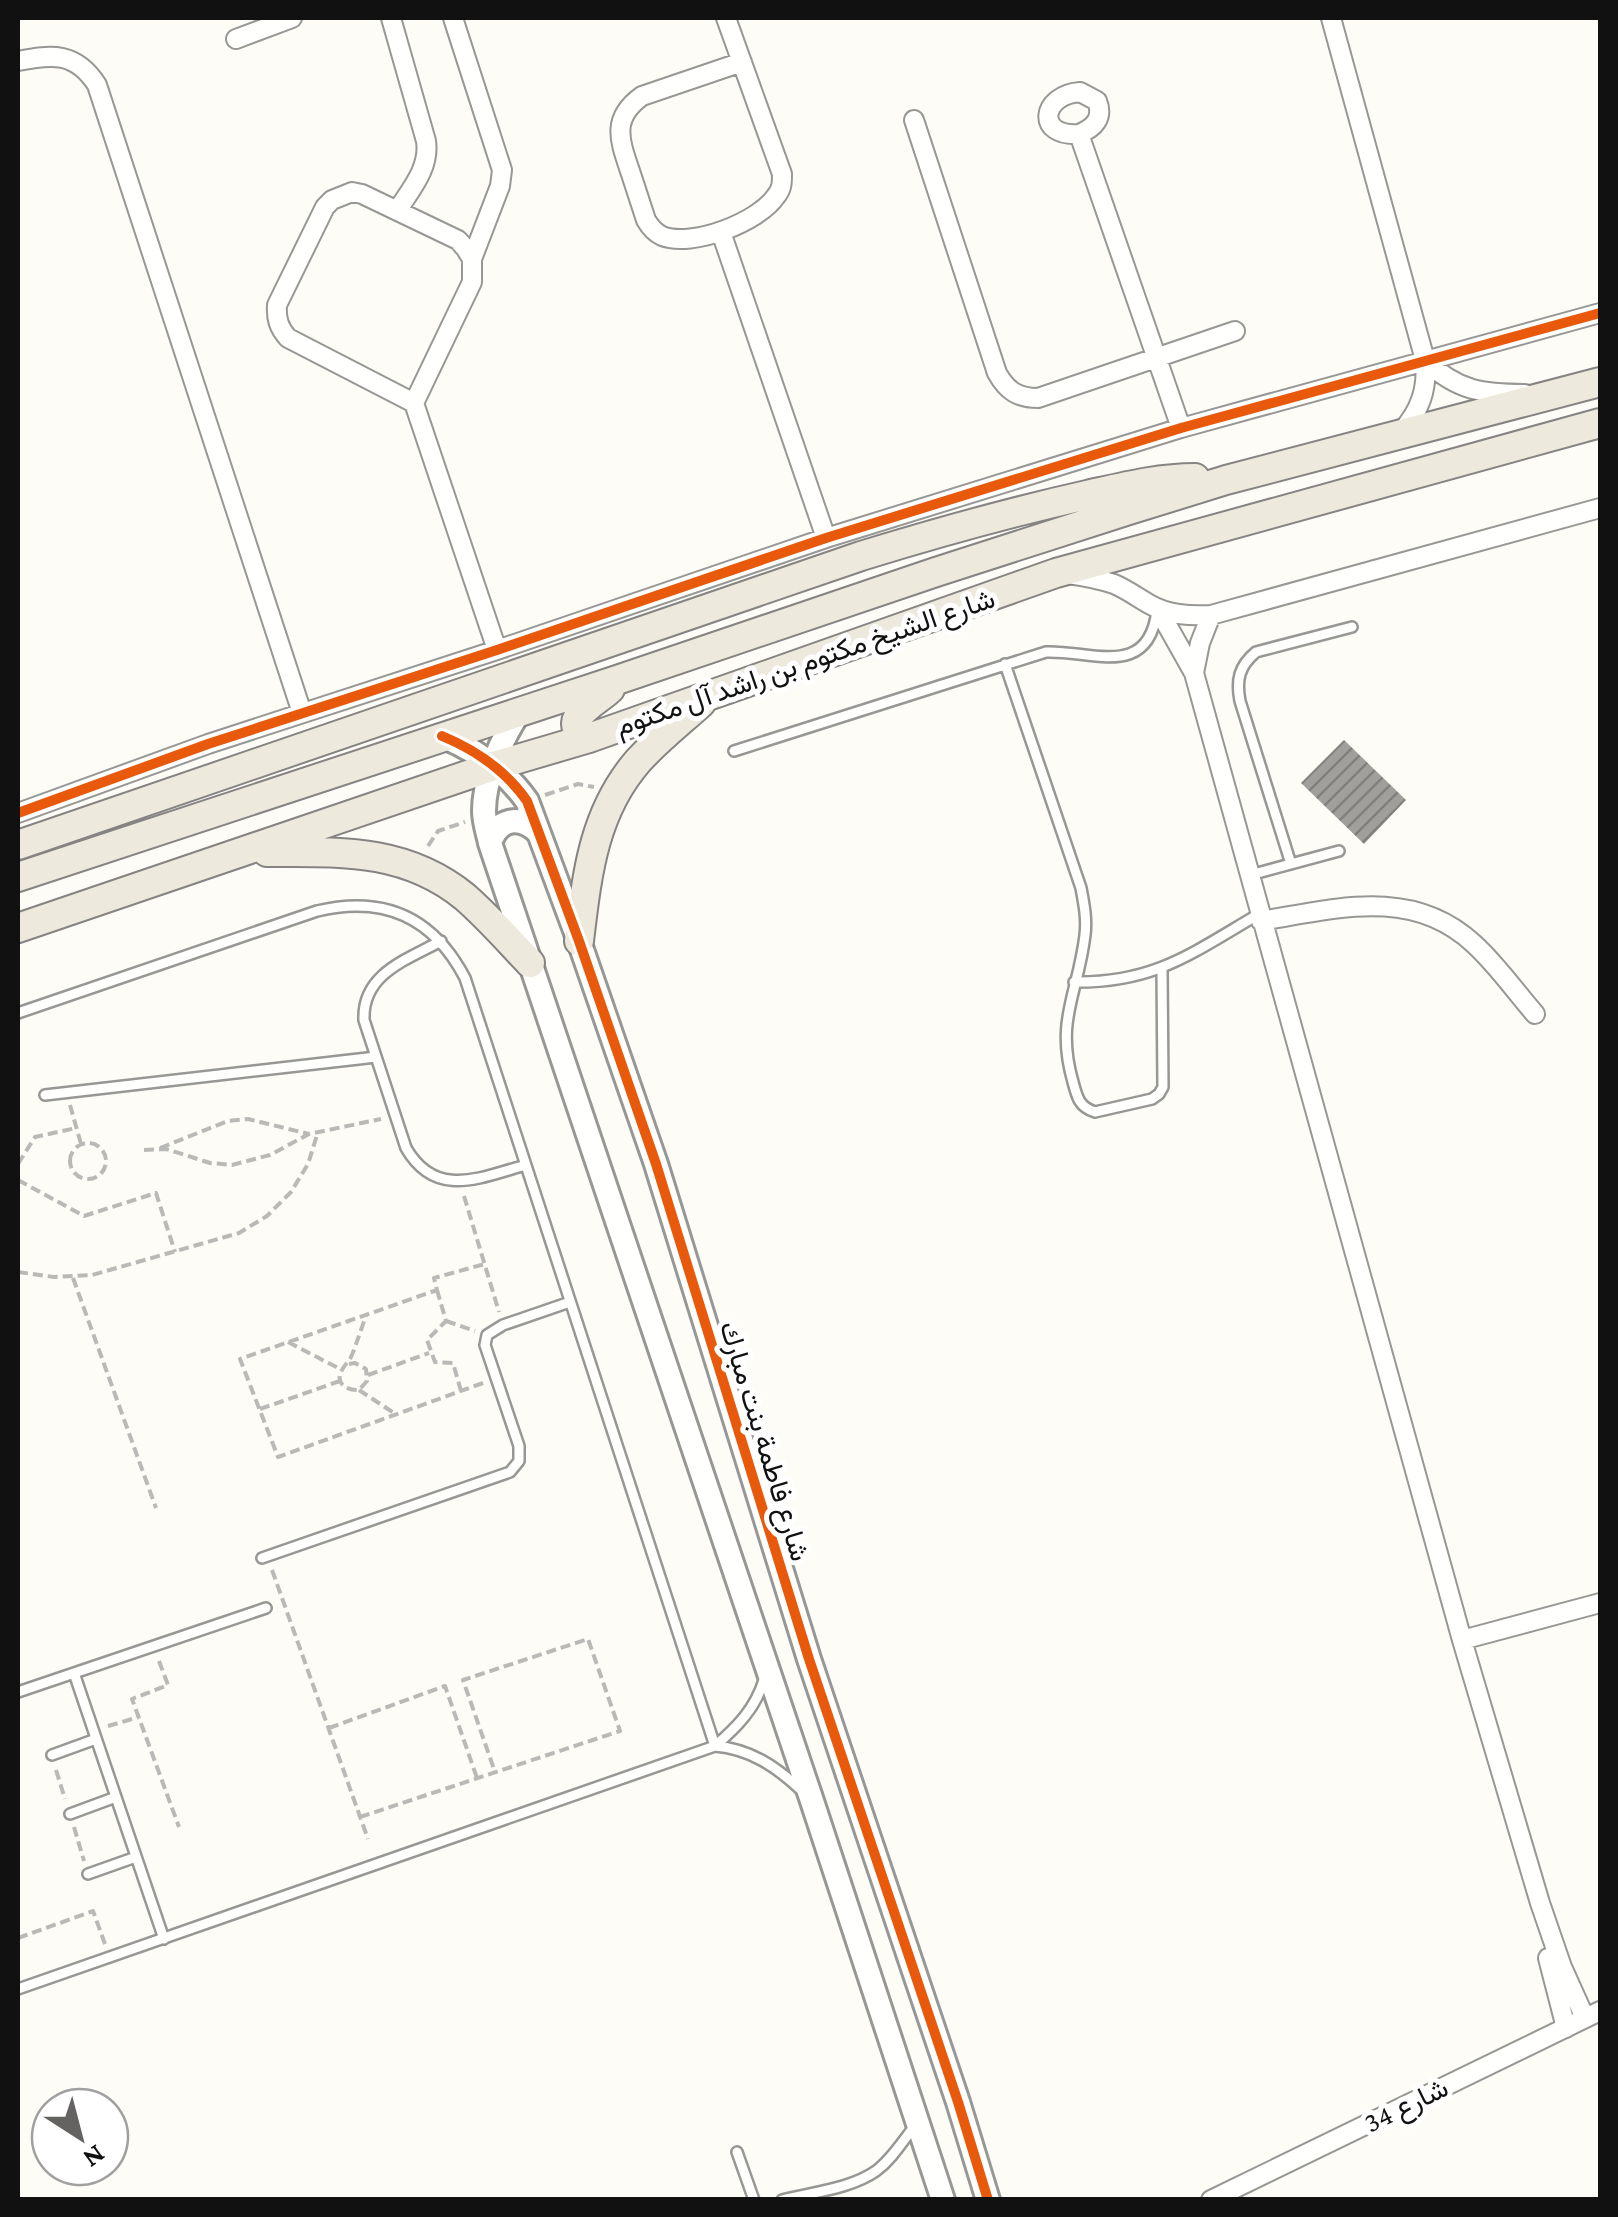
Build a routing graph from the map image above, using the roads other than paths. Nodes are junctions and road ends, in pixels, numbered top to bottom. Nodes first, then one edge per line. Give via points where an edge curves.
1 (292, 18) edge
2 (391, 18) edge
3 (453, 18) edge
4 (726, 18) edge
5 (1331, 18) edge
6 (236, 39) dead end
7 (18, 61) edge
8 (742, 62) junction
9 (914, 120) dead end
10 (1079, 134) dead end
11 (396, 210) junction
12 (721, 232) junction
13 (472, 259) junction
14 (1600, 313) edge
15 (1235, 331) dead end
16 (1156, 358) junction
17 (1425, 360) junction
18 (1600, 382) edge
19 (1556, 394) junction
20 (414, 403) junction
21 (1600, 423) edge
22 (1181, 428) junction
23 (1399, 433) junction
24 (1226, 480) junction
25 (1600, 508) edge
26 (826, 538) junction
27 (1056, 573) junction
28 (1158, 609) junction
29 (1211, 615) junction
30 (1352, 627) dead end
31 (496, 650) junction
32 (1004, 664) junction
33 (1194, 673) junction
34 (617, 680) junction
35 (711, 694) junction
36 (520, 711) junction
37 (302, 714) junction
38 (442, 736) junction
39 (588, 738) junction
40 (734, 751) dead end
41 (362, 762) junction
42 (494, 766) junction
43 (392, 802) junction
44 (18, 813) edge
45 (538, 832) junction
46 (490, 844) junction
47 (18, 845) edge
48 (240, 852) junction
49 (1340, 852) dead end
50 (1290, 864) junction
51 (1250, 875) junction
52 (18, 877) edge
53 (1260, 918) junction
54 (18, 928) edge
55 (440, 941) junction
56 (579, 941) junction
57 (530, 963) junction
58 (1162, 969) junction
59 (1074, 982) junction
60 (18, 1013) edge
61 (1535, 1014) dead end
62 (376, 1057) junction
63 (45, 1095) dead end
64 (526, 1165) junction
65 (570, 1302) junction
66 (265, 1557) road end
67 (1600, 1603) edge
68 (266, 1608) dead end
69 (1462, 1640) junction
70 (766, 1668) junction
71 (74, 1673) junction
72 (18, 1692) edge
73 (95, 1734) junction
74 (716, 1746) junction
75 (52, 1755) dead end
76 (116, 1797) junction
77 (812, 1801) junction
78 (70, 1814) dead end
79 (136, 1857) junction
80 (88, 1874) dead end
81 (1540, 1903) junction
82 (164, 1939) junction
83 (18, 1989) edge
84 (1593, 2015) edge
85 (1566, 2028) junction
86 (917, 2122) junction
87 (737, 2152) dead end
88 (846, 2184) junction
89 (754, 2200) edge
90 (782, 2200) edge
91 (849, 2200) edge
92 (943, 2200) edge
93 (988, 2200) edge
94 (1211, 2200) edge

1 - 6 street
2 - 11 street via 428,154
3 - 13 street via 502,170
4 - 8 street
5 - 17 street
7 - 37 street via 64,58 98,85
8 - 12 street via 782,184 763,209
8 - 12 street via 642,96 619,130 651,229 679,239
9 - 16 street via 1003,384 1013,394 1038,398
10 - 16 street
11 - 13 street via 458,240
11 - 20 street via 352,192 332,200 276,317 288,338
12 - 26 street
13 - 20 street via 472,282
14 - 17 street
15 - 16 street
16 - 22 street
17 - 19 street via 1475,391
17 - 22 street
17 - 23 street via 1419,408
18 - 19 main road, شارع الشيخ مكتوم بن راشد آل مكتوم
19 - 23 main road, شارع الشيخ مكتوم بن راشد آل مكتوم
20 - 31 street
21 - 27 main road, شارع الشيخ مكتوم بن راشد آل مكتوم
22 - 26 street
23 - 24 main road, شارع الشيخ مكتوم بن راشد آل مكتوم
24 - 34 main road, شارع الشيخ مكتوم بن راشد آل مكتوم
24 - 47 main road via 1143,483 895,546
25 - 29 street
26 - 31 street
27 - 28 street via 1117,586
27 - 35 main road, شارع الشيخ مكتوم بن راشد آل مكتوم
28 - 29 street
28 - 32 lane via 1147,641 1118,658 1064,651
28 - 33 street
29 - 33 street
30 - 50 lane via 1256,652 1239,673 1240,701
31 - 37 street
32 - 40 lane
32 - 59 lane via 1081,888 1086,921
33 - 51 street
34 - 36 main road, شارع الشيخ مكتوم بن راشد آل مكتوم
34 - 39 main road via 576,719
35 - 39 main road, شارع الشيخ مكتوم بن راشد آل مكتوم
35 - 56 main road via 647,752 602,817
36 - 38 main road, شارع الشيخ مكتوم بن راشد آل مكتوم
36 - 42 street
37 - 44 street
38 - 41 main road, شارع الشيخ مكتوم بن راشد آل مكتوم
38 - 42 street, شارع فاطمة بنت مبارك
39 - 42 main road, شارع الشيخ مكتوم بن راشد آل مكتوم
41 - 43 main road via 388,766 398,775
41 - 52 main road, شارع الشيخ مكتوم بن راشد آل مكتوم
42 - 43 main road, شارع الشيخ مكتوم بن راشد آل مكتوم
42 - 45 street, شارع فاطمة بنت مبارك via 517,787
42 - 46 street via 483,816
43 - 48 main road, شارع الشيخ مكتوم بن راشد آل مكتوم
45 - 46 street via 516,820 494,832
45 - 56 street, شارع فاطمة بنت مبارك
46 - 57 street
48 - 54 main road, شارع الشيخ مكتوم بن راشد آل مكتوم
48 - 57 main road via 355,852 414,867 464,896
49 - 50 lane
50 - 51 lane
51 - 53 street
53 - 58 lane
53 - 61 street via 1378,905 1428,915 1472,942
53 - 69 street
55 - 60 lane via 404,915 339,906
55 - 62 lane via 371,987 364,1020
55 - 64 lane via 464,978
56 - 93 street, شارع فاطمة بنت مبارك
57 - 70 street
58 - 59 lane
58 - 59 lane via 1163,1087 1152,1099 1095,1112 1080,1104 1066,1053
62 - 63 lane
62 - 64 lane via 406,1148 419,1166 459,1182
64 - 65 lane
65 - 66 lane via 486,1334 520,1454 515,1468
65 - 74 lane
67 - 69 street
68 - 71 lane
69 - 81 street
70 - 74 lane via 754,1705
70 - 77 street
71 - 72 lane
71 - 73 lane
73 - 75 lane
73 - 76 lane
74 - 77 lane via 758,1756
74 - 82 lane
76 - 78 lane
76 - 79 lane
77 - 86 street
79 - 80 lane
79 - 82 lane
81 - 84 street via 1562,1967
81 - 85 street
82 - 83 lane
84 - 85 street, شارع 34
85 - 94 street, شارع 34
86 - 88 lane via 886,2162
86 - 92 street
87 - 89 lane
88 - 90 lane
88 - 91 lane

